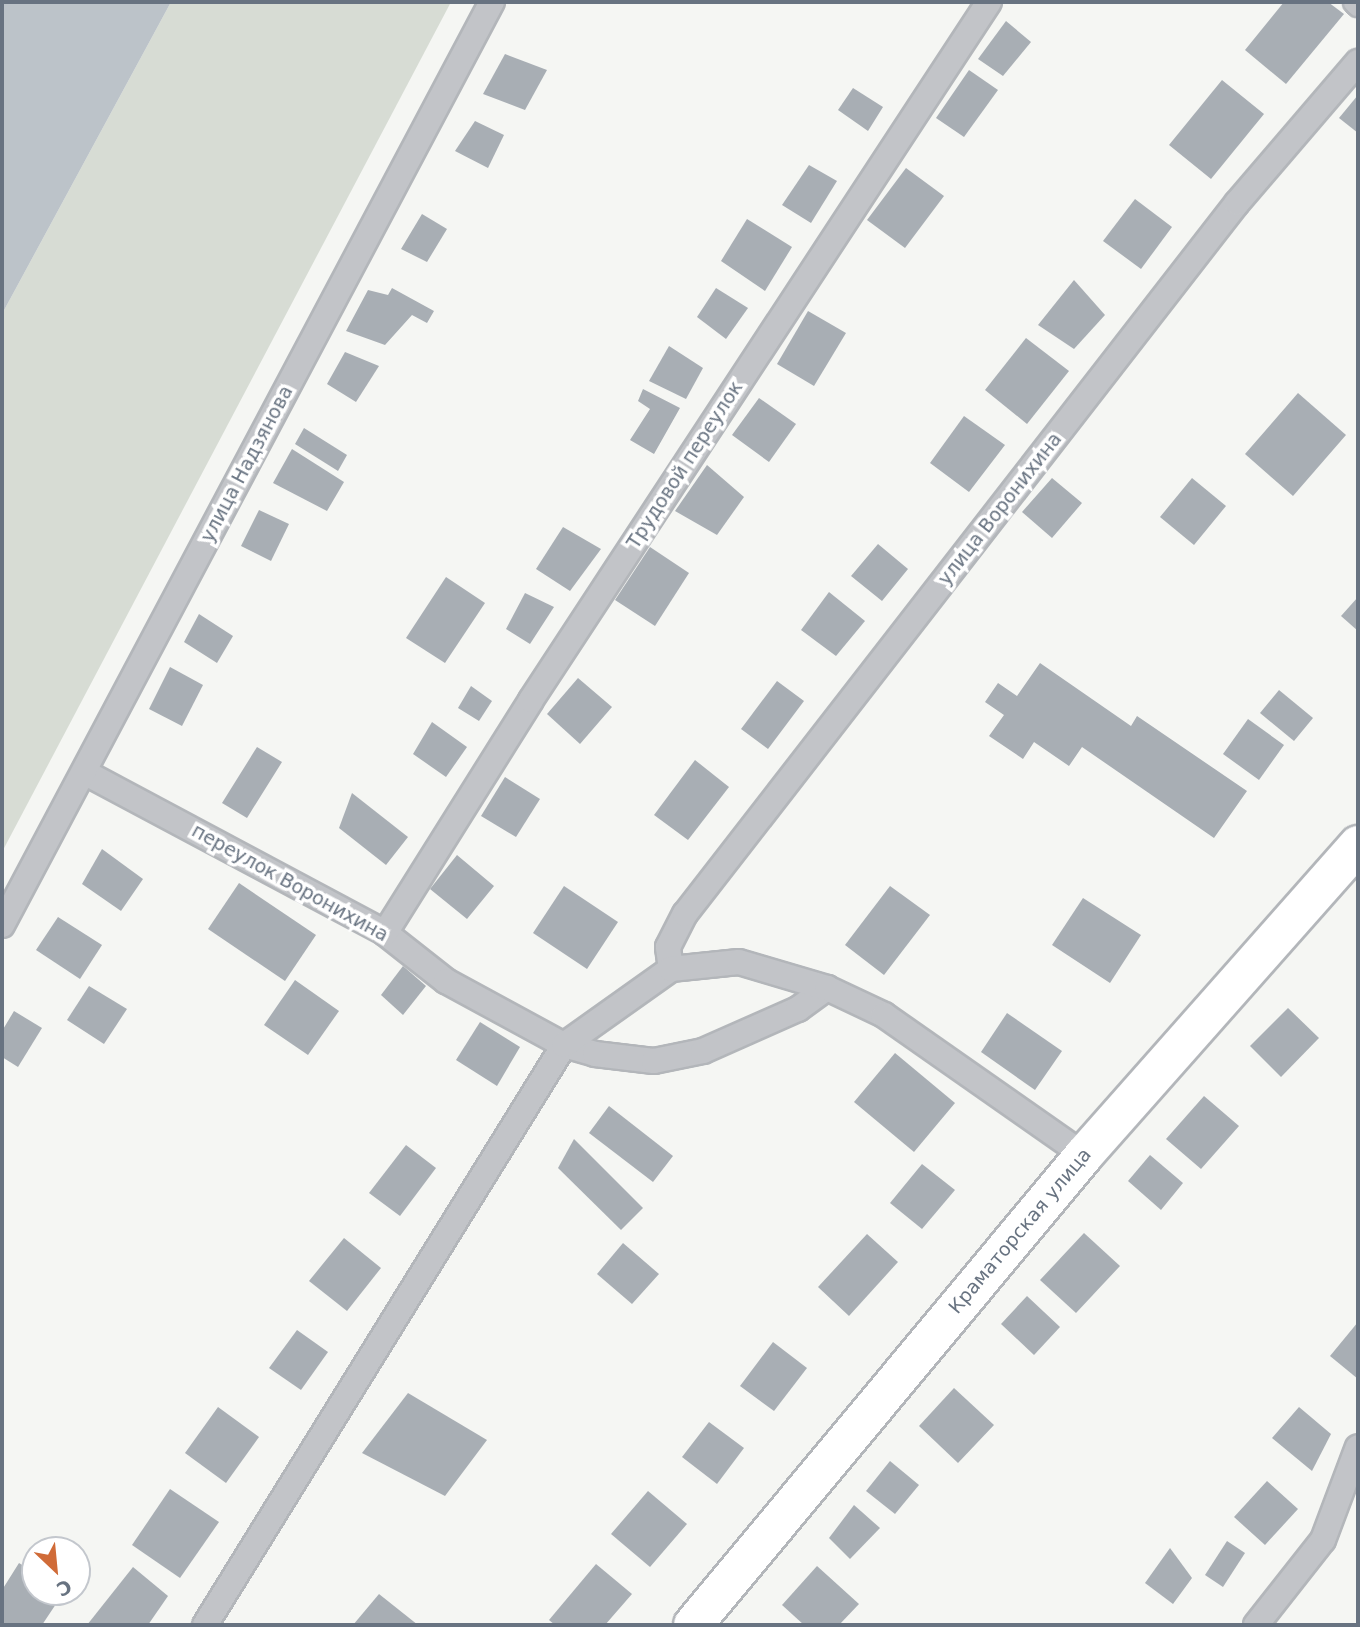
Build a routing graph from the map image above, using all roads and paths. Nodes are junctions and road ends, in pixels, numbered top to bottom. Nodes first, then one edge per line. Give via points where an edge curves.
1 (492, 2) edge
2 (989, 2) edge
3 (1358, 62) edge
4 (84, 772) junction
5 (1358, 845) edge
6 (2, 925) edge
7 (385, 933) junction
8 (671, 969) junction
9 (827, 988) junction
10 (564, 1045) junction
11 (1084, 1155) junction
12 (1358, 1447) edge
13 (205, 1625) edge
14 (693, 1625) edge
15 (1256, 1625) edge

1 - 4 street, улица Надзянова
2 - 7 street, Трудовой переулок
3 - 8 street, улица Воронихина via 1237,203 685,914 668,947
4 - 6 street, улица Надзянова
4 - 7 street, переулок Воронихина
5 - 11 main road, Краматорская улица
7 - 10 street, переулок Воронихина via 446,981
8 - 9 street via 739,962
8 - 10 street
9 - 10 street, переулок Воронихина via 798,1009 703,1051 654,1061
9 - 11 street via 884,1015
10 - 13 street
11 - 14 main road, Краматорская улица
12 - 15 street via 1323,1540

